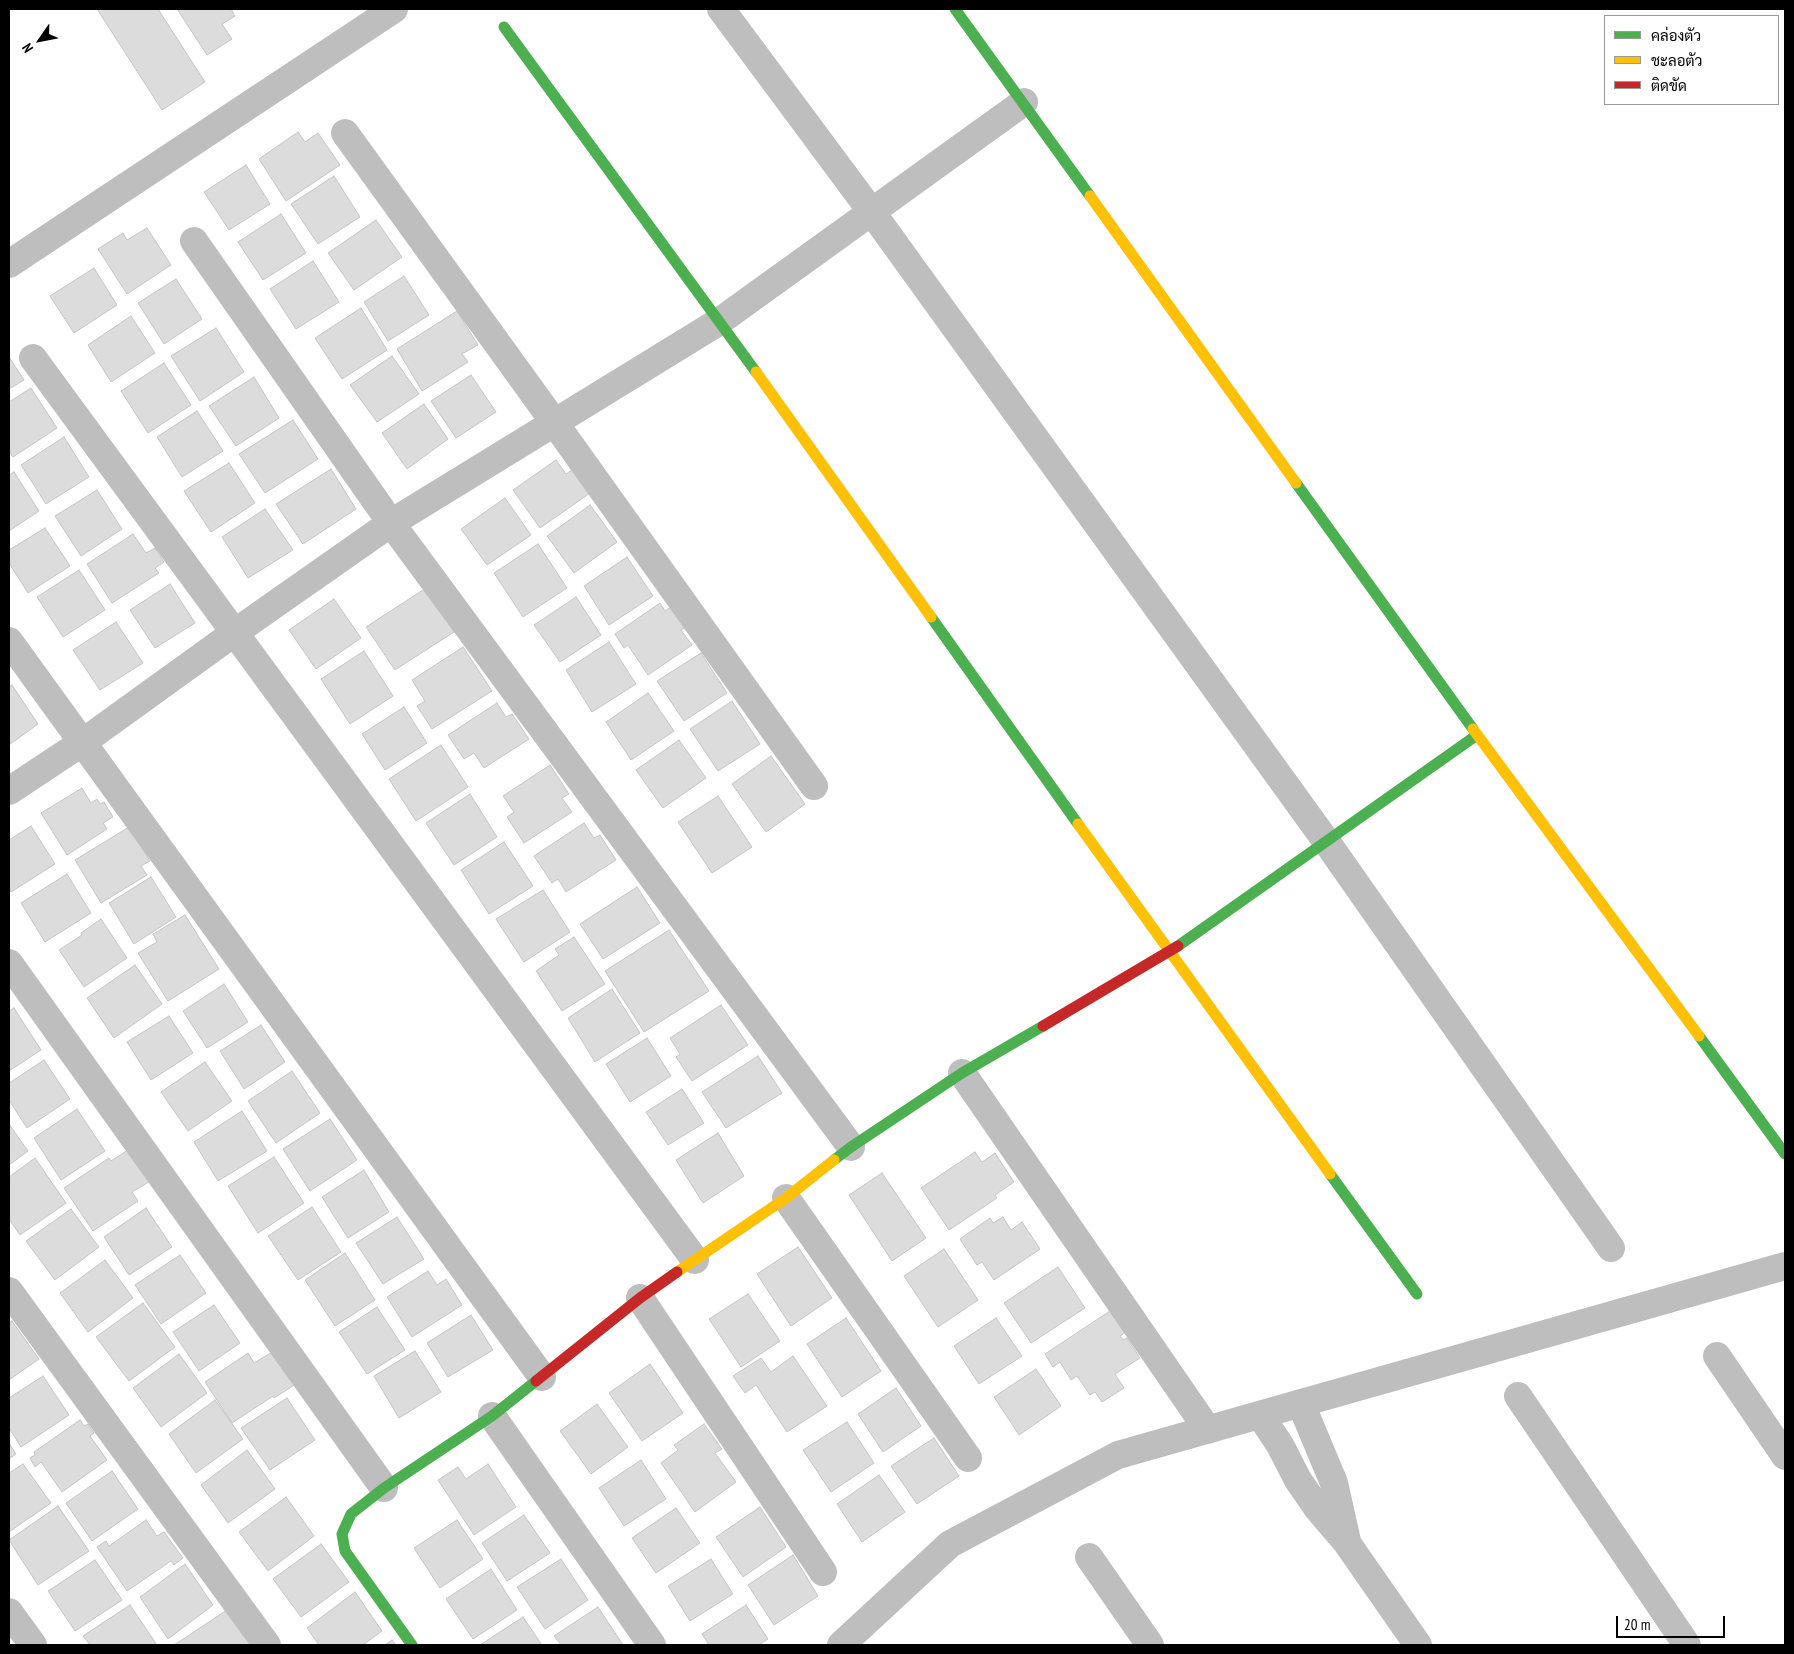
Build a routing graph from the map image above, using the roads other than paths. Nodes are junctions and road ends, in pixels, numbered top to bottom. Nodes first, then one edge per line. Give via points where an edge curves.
1 (394, 9) edge
2 (721, 9) edge
3 (955, 9) edge
4 (504, 28) dead end
5 (1024, 102) junction
6 (345, 133) dead end
7 (871, 211) junction
8 (194, 241) dead end
9 (9, 264) edge
10 (720, 321) junction
11 (33, 358) dead end
12 (554, 422) junction
13 (391, 524) junction
14 (234, 633) junction
15 (9, 641) edge
16 (1477, 735) junction
17 (83, 742) junction
18 (814, 786) dead end
19 (9, 791) edge
20 (1326, 841) junction
21 (1170, 952) junction
22 (9, 963) edge
23 (962, 1073) junction
24 (851, 1147) junction
25 (1785, 1154) edge
26 (786, 1198) junction
27 (1611, 1248) dead end
28 (695, 1260) junction
29 (1785, 1266) edge
30 (9, 1291) edge
31 (1417, 1294) dead end
32 (640, 1298) junction
33 (1717, 1356) dead end
34 (542, 1376) junction
35 (1518, 1396) dead end
36 (1301, 1404) junction
37 (1260, 1415) junction
38 (492, 1416) junction
39 (1208, 1430) junction
40 (1785, 1456) edge
41 (968, 1458) dead end
42 (384, 1488) junction
43 (1347, 1543) junction
44 (1088, 1557) dead end
45 (823, 1572) dead end
46 (9, 1612) edge
47 (33, 1645) edge
48 (267, 1645) edge
49 (412, 1645) edge
50 (652, 1645) edge
51 (841, 1645) edge
52 (1150, 1645) edge
53 (1418, 1645) edge
54 (1687, 1645) edge

1 - 9 street
2 - 7 street
3 - 5 street
4 - 10 street
5 - 7 street
5 - 16 street
6 - 12 street
7 - 10 street
7 - 20 street
8 - 13 street
10 - 12 street
10 - 21 street
11 - 14 street
12 - 13 street
12 - 18 street
13 - 14 street
13 - 24 street
14 - 17 street
14 - 28 street
15 - 17 street
16 - 20 street
16 - 25 street
17 - 19 street
17 - 34 street
20 - 21 street
20 - 27 street
21 - 23 street
21 - 31 street
22 - 42 street
23 - 24 street
23 - 39 street
24 - 26 street
26 - 28 street
26 - 41 street
28 - 32 street
29 - 36 street
30 - 48 street
32 - 34 street
32 - 45 street
33 - 40 street
34 - 38 street
35 - 54 street
36 - 37 street
36 - 43 street via 1334,1483
37 - 39 street
37 - 43 street via 1298,1480
38 - 42 street
38 - 50 street
39 - 51 street via 1118,1455 950,1544
42 - 49 street via 351,1514 342,1534 345,1551
43 - 53 street
44 - 52 street
46 - 47 street

